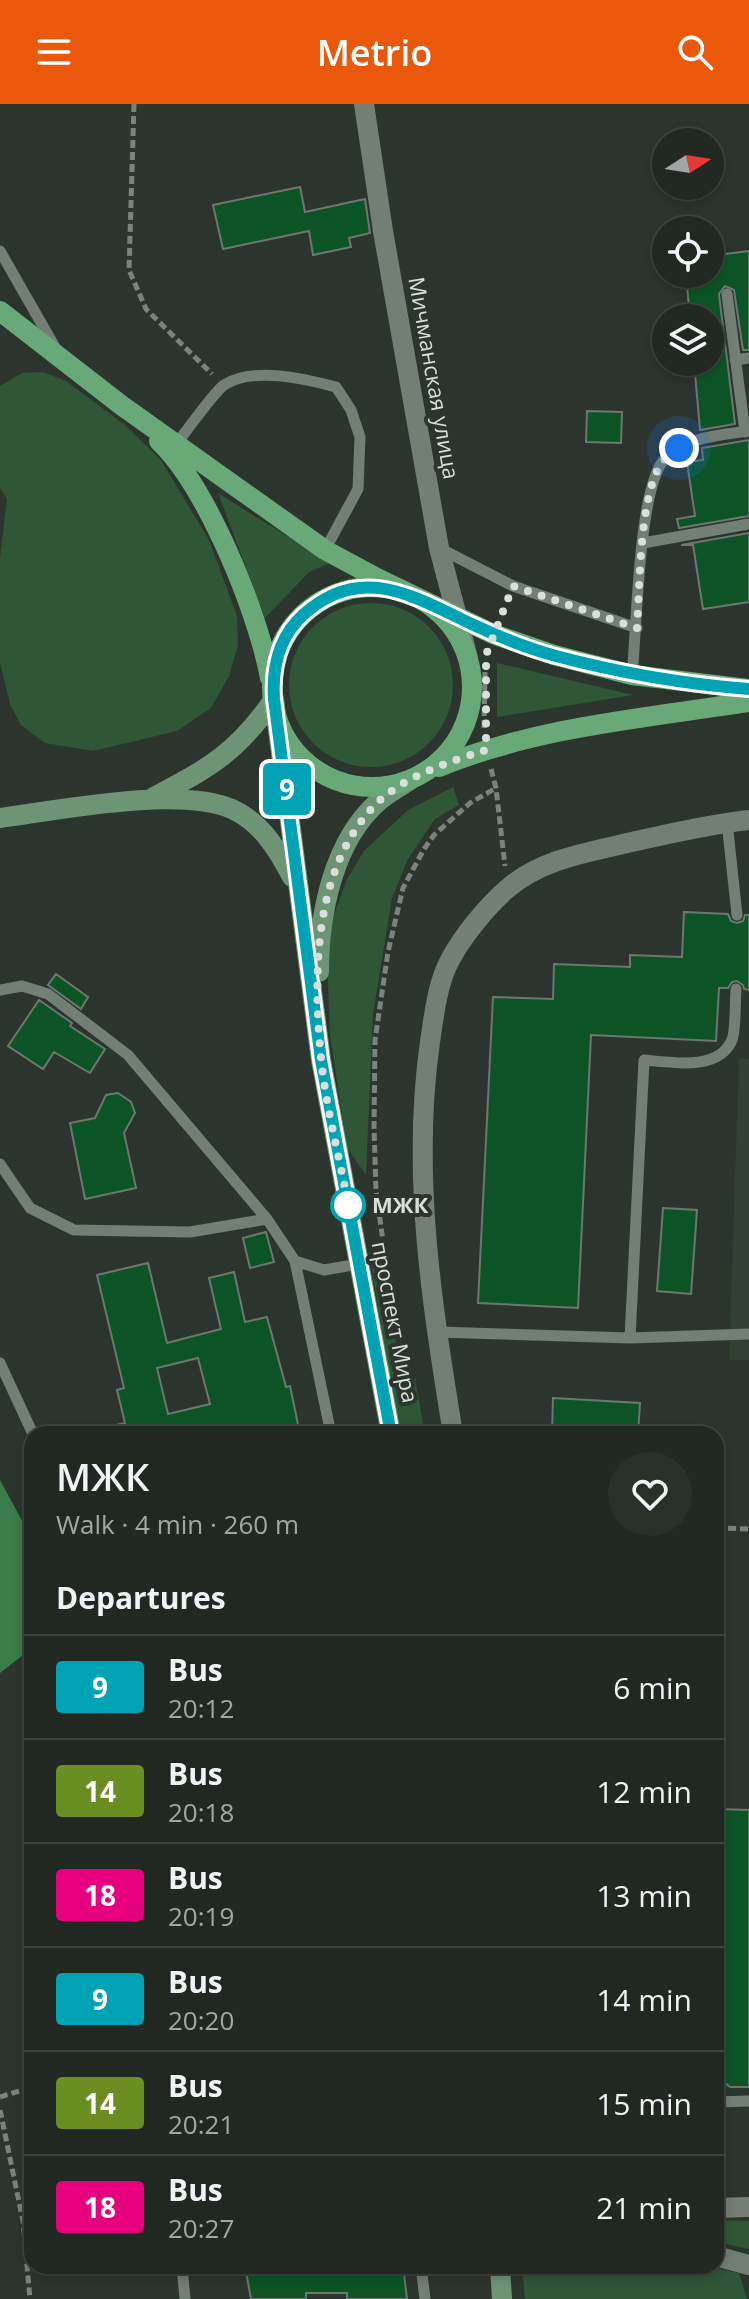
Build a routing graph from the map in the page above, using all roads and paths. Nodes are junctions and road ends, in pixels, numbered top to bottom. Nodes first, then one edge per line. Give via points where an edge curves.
1 (134, 104) edge
2 (364, 104) edge
3 (0, 251) edge
4 (727, 294) dead end
5 (3, 319) edge
6 (60, 357) junction
7 (749, 358) edge
8 (735, 360) junction
9 (224, 385) junction
10 (121, 405) junction
11 (747, 431) edge
12 (176, 444) junction
13 (749, 524) edge
14 (643, 543) junction
15 (439, 548) junction
16 (325, 550) junction
17 (413, 595) junction
18 (457, 617) junction
19 (637, 628) junction
20 (493, 634) junction
21 (468, 658) junction
22 (632, 675) junction
23 (749, 689) edge
24 (274, 699) junction
25 (749, 702) edge
26 (486, 750) junction
27 (410, 780) junction
28 (496, 788) junction
29 (149, 800) junction
30 (0, 818) edge
31 (749, 820) edge
32 (727, 822) junction
33 (508, 888) junction
34 (300, 895) junction
35 (737, 915) dead end
36 (736, 989) dead end
37 (0, 990) edge
38 (321, 1060) junction
39 (0, 1164) edge
40 (267, 1219) junction
41 (295, 1261) junction
42 (359, 1264) junction
43 (390, 1295) dead end
44 (437, 1332) junction
45 (749, 1334) edge
46 (630, 1338) junction
47 (0, 1363) edge
48 (29, 1426) edge
49 (329, 1426) edge
50 (389, 1426) edge
51 (452, 1426) edge
52 (724, 1528) edge
53 (749, 1529) edge
54 (24, 2090) edge
55 (0, 2097) edge
56 (749, 2101) edge
57 (724, 2102) edge
58 (0, 2110) edge
59 (749, 2207) edge
60 (724, 2208) edge
61 (23, 2221) joint
62 (24, 2232) edge
63 (724, 2258) edge
64 (749, 2265) edge
65 (28, 2274) edge
66 (183, 2274) edge
67 (422, 2274) edge
68 (500, 2274) edge
69 (30, 2299) edge
70 (185, 2299) edge
71 (425, 2299) edge
72 (502, 2299) edge

1 - 9 path via 129,270 146,309
2 - 15 street, Мичманская улица
3 - 6 lane
4 - 8 lane
5 - 6 main road
6 - 10 main road
7 - 8 lane
8 - 11 lane
9 - 12 lane
9 - 16 lane via 279,375 314,381 336,387 351,410 360,437 358,489
10 - 12 main road
10 - 24 main road, проспект Мира via 170,452 205,507 252,612
11 - 14 lane via 696,440 664,460 653,480
12 - 16 main road
13 - 14 lane
14 - 19 lane
15 - 18 street, Мичманская улица
15 - 19 lane via 513,586
16 - 17 main road
17 - 18 main road
17 - 21 main road via 445,618
17 - 24 main road via 361,588 313,606 285,638 276,659
18 - 20 main road
18 - 21 street, Мичманская улица
19 - 22 lane
20 - 22 main road
20 - 26 path via 486,655
21 - 27 main road via 472,682 463,728 450,751
22 - 23 main road
24 - 27 main road via 283,732 296,751 327,776 365,787
24 - 29 main road via 243,741 203,772
24 - 34 main road, проспект Мира
25 - 26 main road via 628,720
26 - 27 main road
26 - 28 path
27 - 38 main road via 379,801 358,825 331,884 319,966
28 - 33 path
28 - 43 path via 470,803 424,849 403,888 388,952 375,1040 374,1127 376,1191
29 - 30 main road
29 - 34 main road via 202,800 234,810 261,829
31 - 32 street
32 - 33 street via 571,856
32 - 35 lane
33 - 44 street via 449,961 436,1006 425,1075 422,1146 424,1236
34 - 38 main road, проспект Мира
36 - 46 lane via 732,1040 716,1058 705,1063 644,1060
37 - 40 lane via 22,986 48,994 128,1055
38 - 42 main road, проспект Мира
39 - 40 lane via 30,1208 74,1230 190,1232
40 - 41 lane
41 - 42 lane via 324,1270
41 - 49 lane
42 - 50 main road, проспект Мира
44 - 46 lane
44 - 51 street
45 - 46 lane
47 - 48 lane
52 - 53 path
54 - 55 path
56 - 57 lane
58 - 61 path
59 - 60 street
61 - 62 path
63 - 64 street
65 - 69 path
66 - 70 lane
67 - 71 lane
68 - 72 main road

